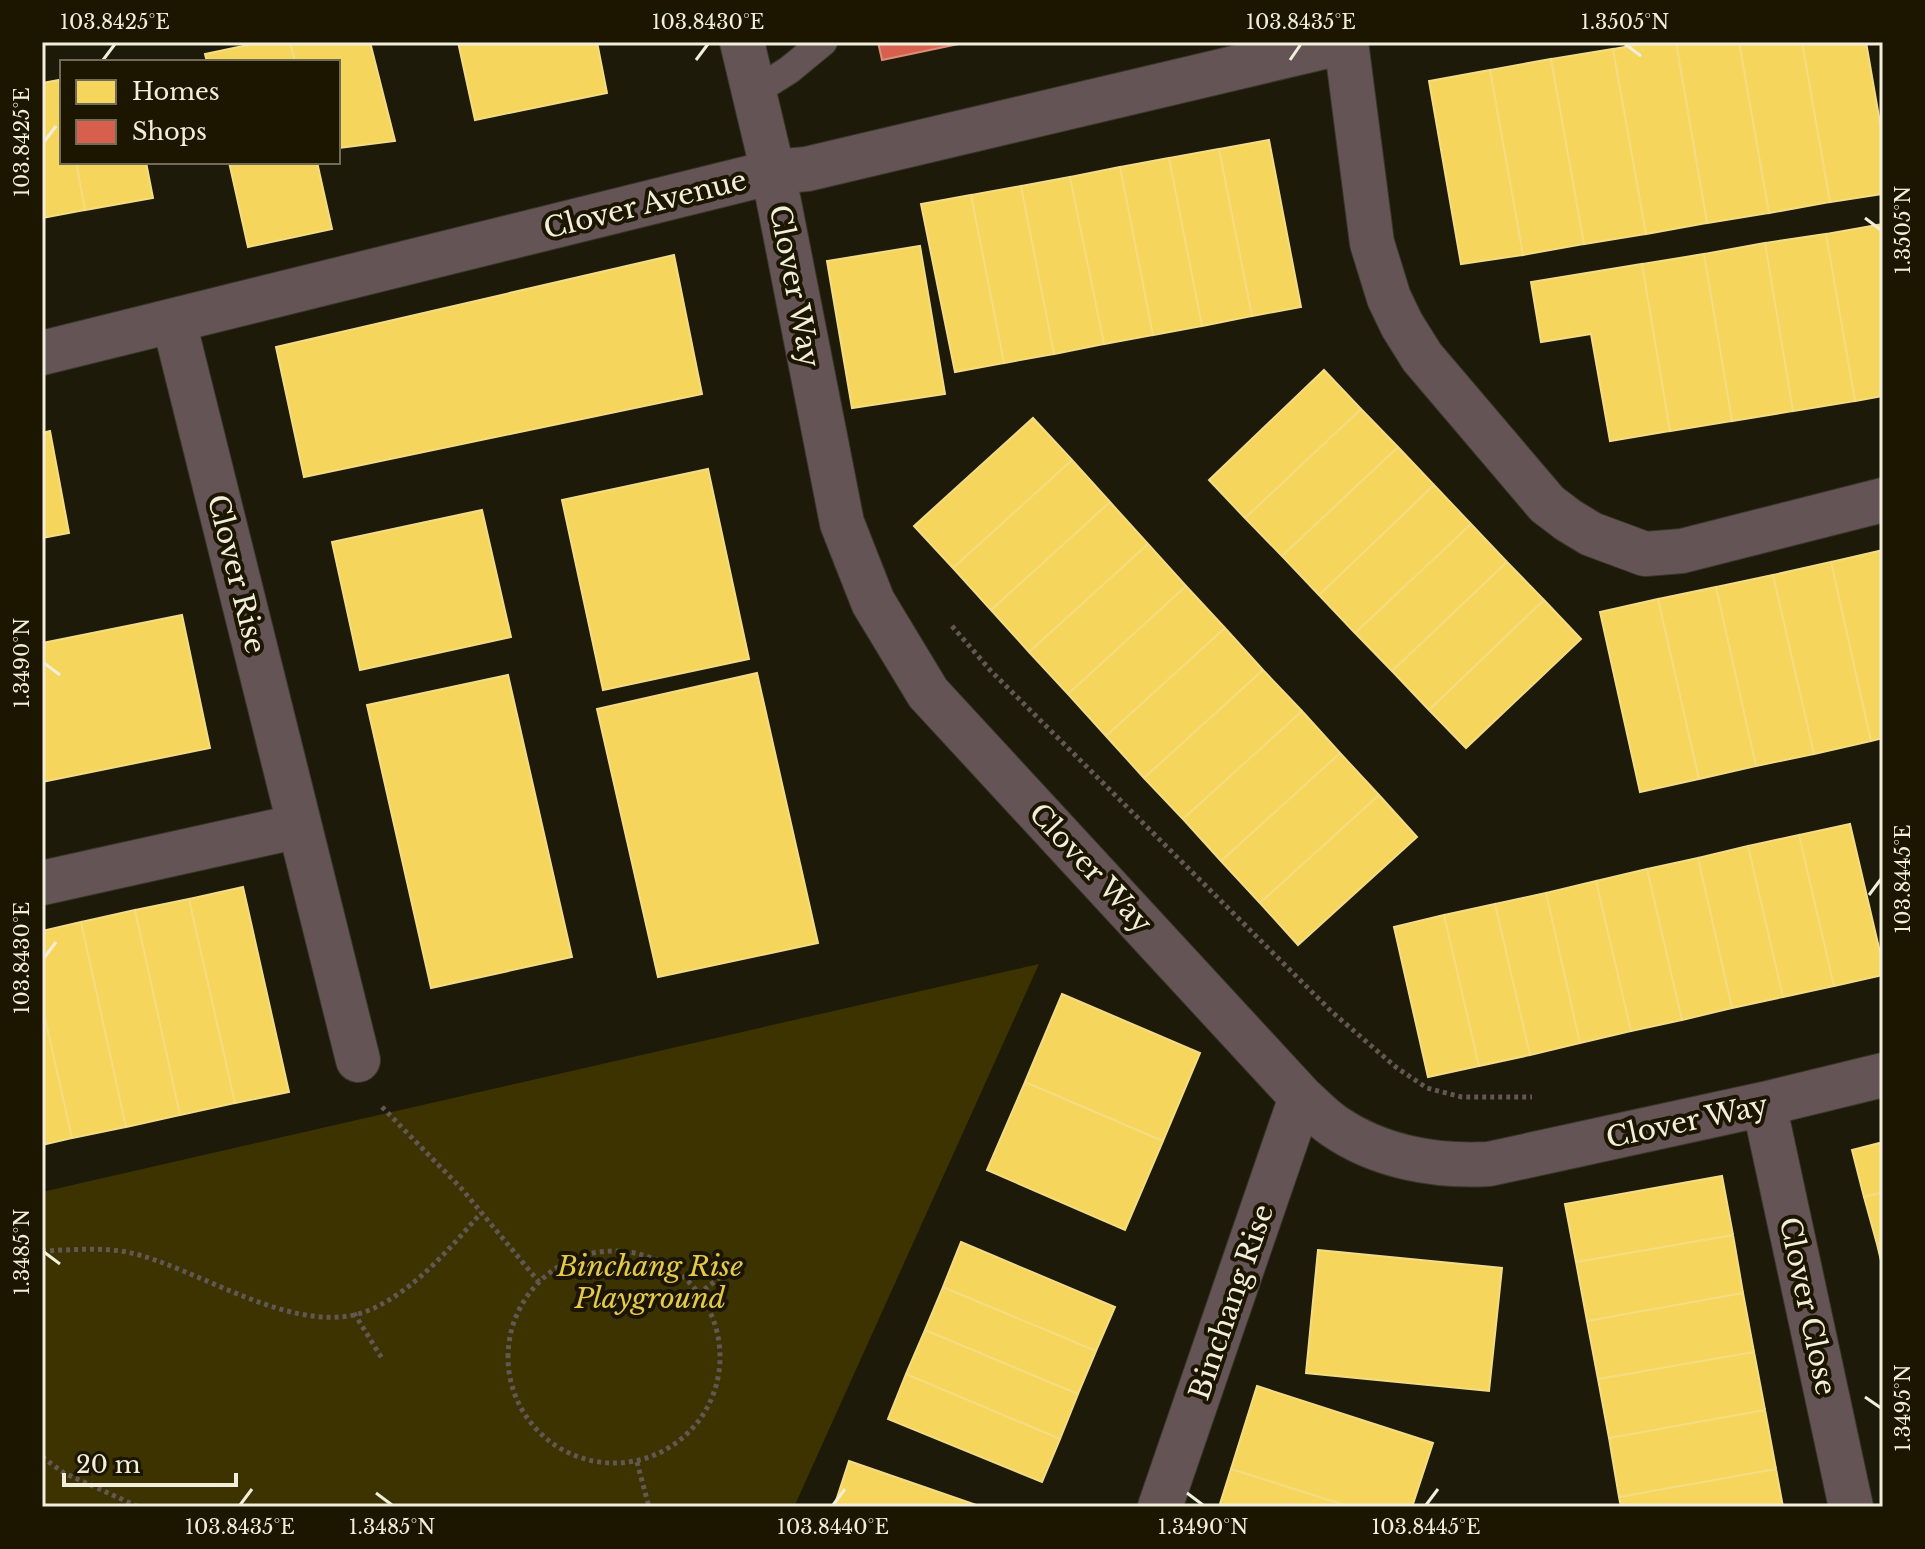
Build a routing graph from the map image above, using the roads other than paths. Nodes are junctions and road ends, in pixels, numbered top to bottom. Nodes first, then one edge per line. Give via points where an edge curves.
1 (742, 42) edge
2 (823, 42) edge
3 (1345, 42) edge
4 (754, 92) junction
5 (773, 172) junction
6 (174, 322) junction
7 (42, 353) edge
8 (1883, 500) edge
9 (299, 826) junction
10 (42, 883) edge
11 (358, 1060) road end
12 (1883, 1075) edge
13 (1301, 1097) junction
14 (1764, 1104) junction
15 (1160, 1507) edge
16 (1851, 1507) edge

1 - 4 street, Clover Way
2 - 4 lane
3 - 5 street, Clover Avenue via 807,169
3 - 8 street via 1372,243 1389,298 1422,357 1547,504 1591,534 1660,554
4 - 5 street, Clover Way
5 - 6 street, Clover Avenue
5 - 13 street, Clover Way via 842,523 873,602 928,693
6 - 7 street, Clover Avenue
6 - 9 street, Clover Rise
9 - 10 street
9 - 11 street, Clover Rise
12 - 14 street, Clover Way
13 - 14 street, Clover Way via 1355,1139 1453,1166 1489,1164
13 - 15 street, Binchang Rise
14 - 16 street, Clover Close

